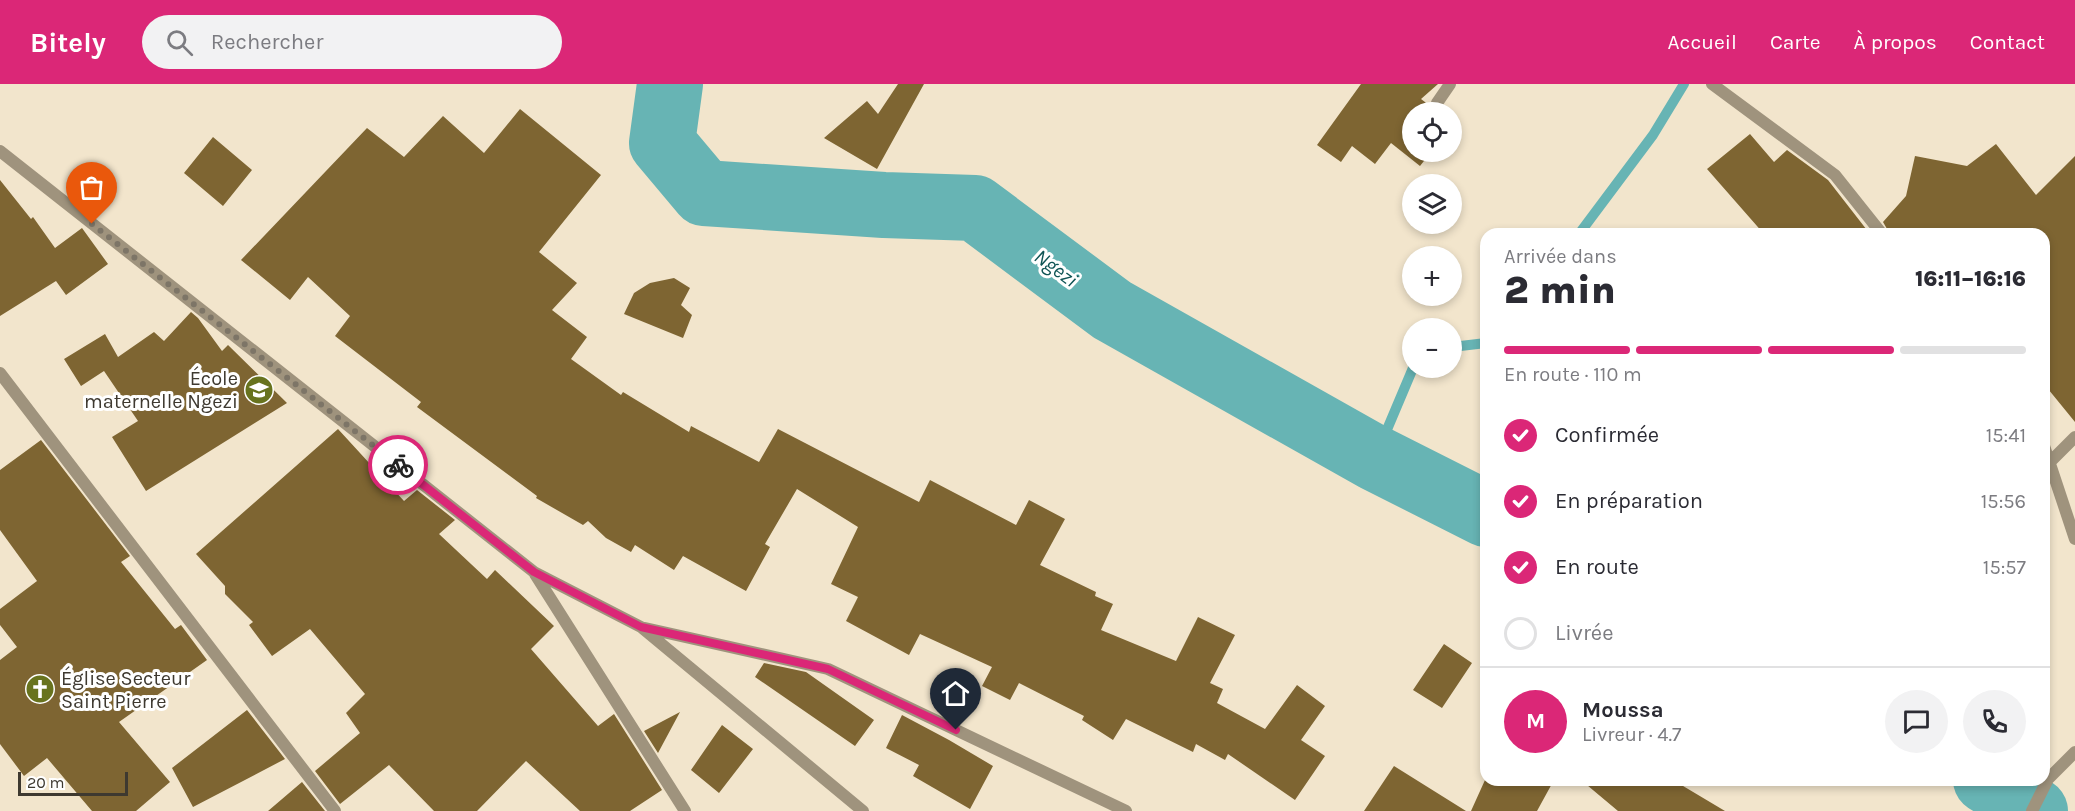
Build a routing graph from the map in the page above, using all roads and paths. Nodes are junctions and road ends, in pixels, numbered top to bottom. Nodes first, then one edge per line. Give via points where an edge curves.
1 (1450, 84) edge
2 (1712, 84) edge
3 (1438, 102) edge
4 (0, 151) edge
5 (1877, 228) edge
6 (0, 373) edge
7 (2075, 437) edge
8 (2051, 461) joint
9 (2075, 539) edge
10 (534, 572) junction
11 (641, 627) junction
12 (2075, 752) edge
13 (2050, 777) edge
14 (2044, 786) edge
15 (335, 811) edge
16 (685, 811) edge
17 (863, 811) edge
18 (1126, 811) edge
19 (2032, 811) edge

1 - 3 street
2 - 5 street via 1835,175
4 - 10 street
6 - 15 street
7 - 8 street
8 - 9 street
10 - 11 street
10 - 16 street
11 - 17 street
11 - 18 street via 828,669
12 - 13 street
14 - 19 street

